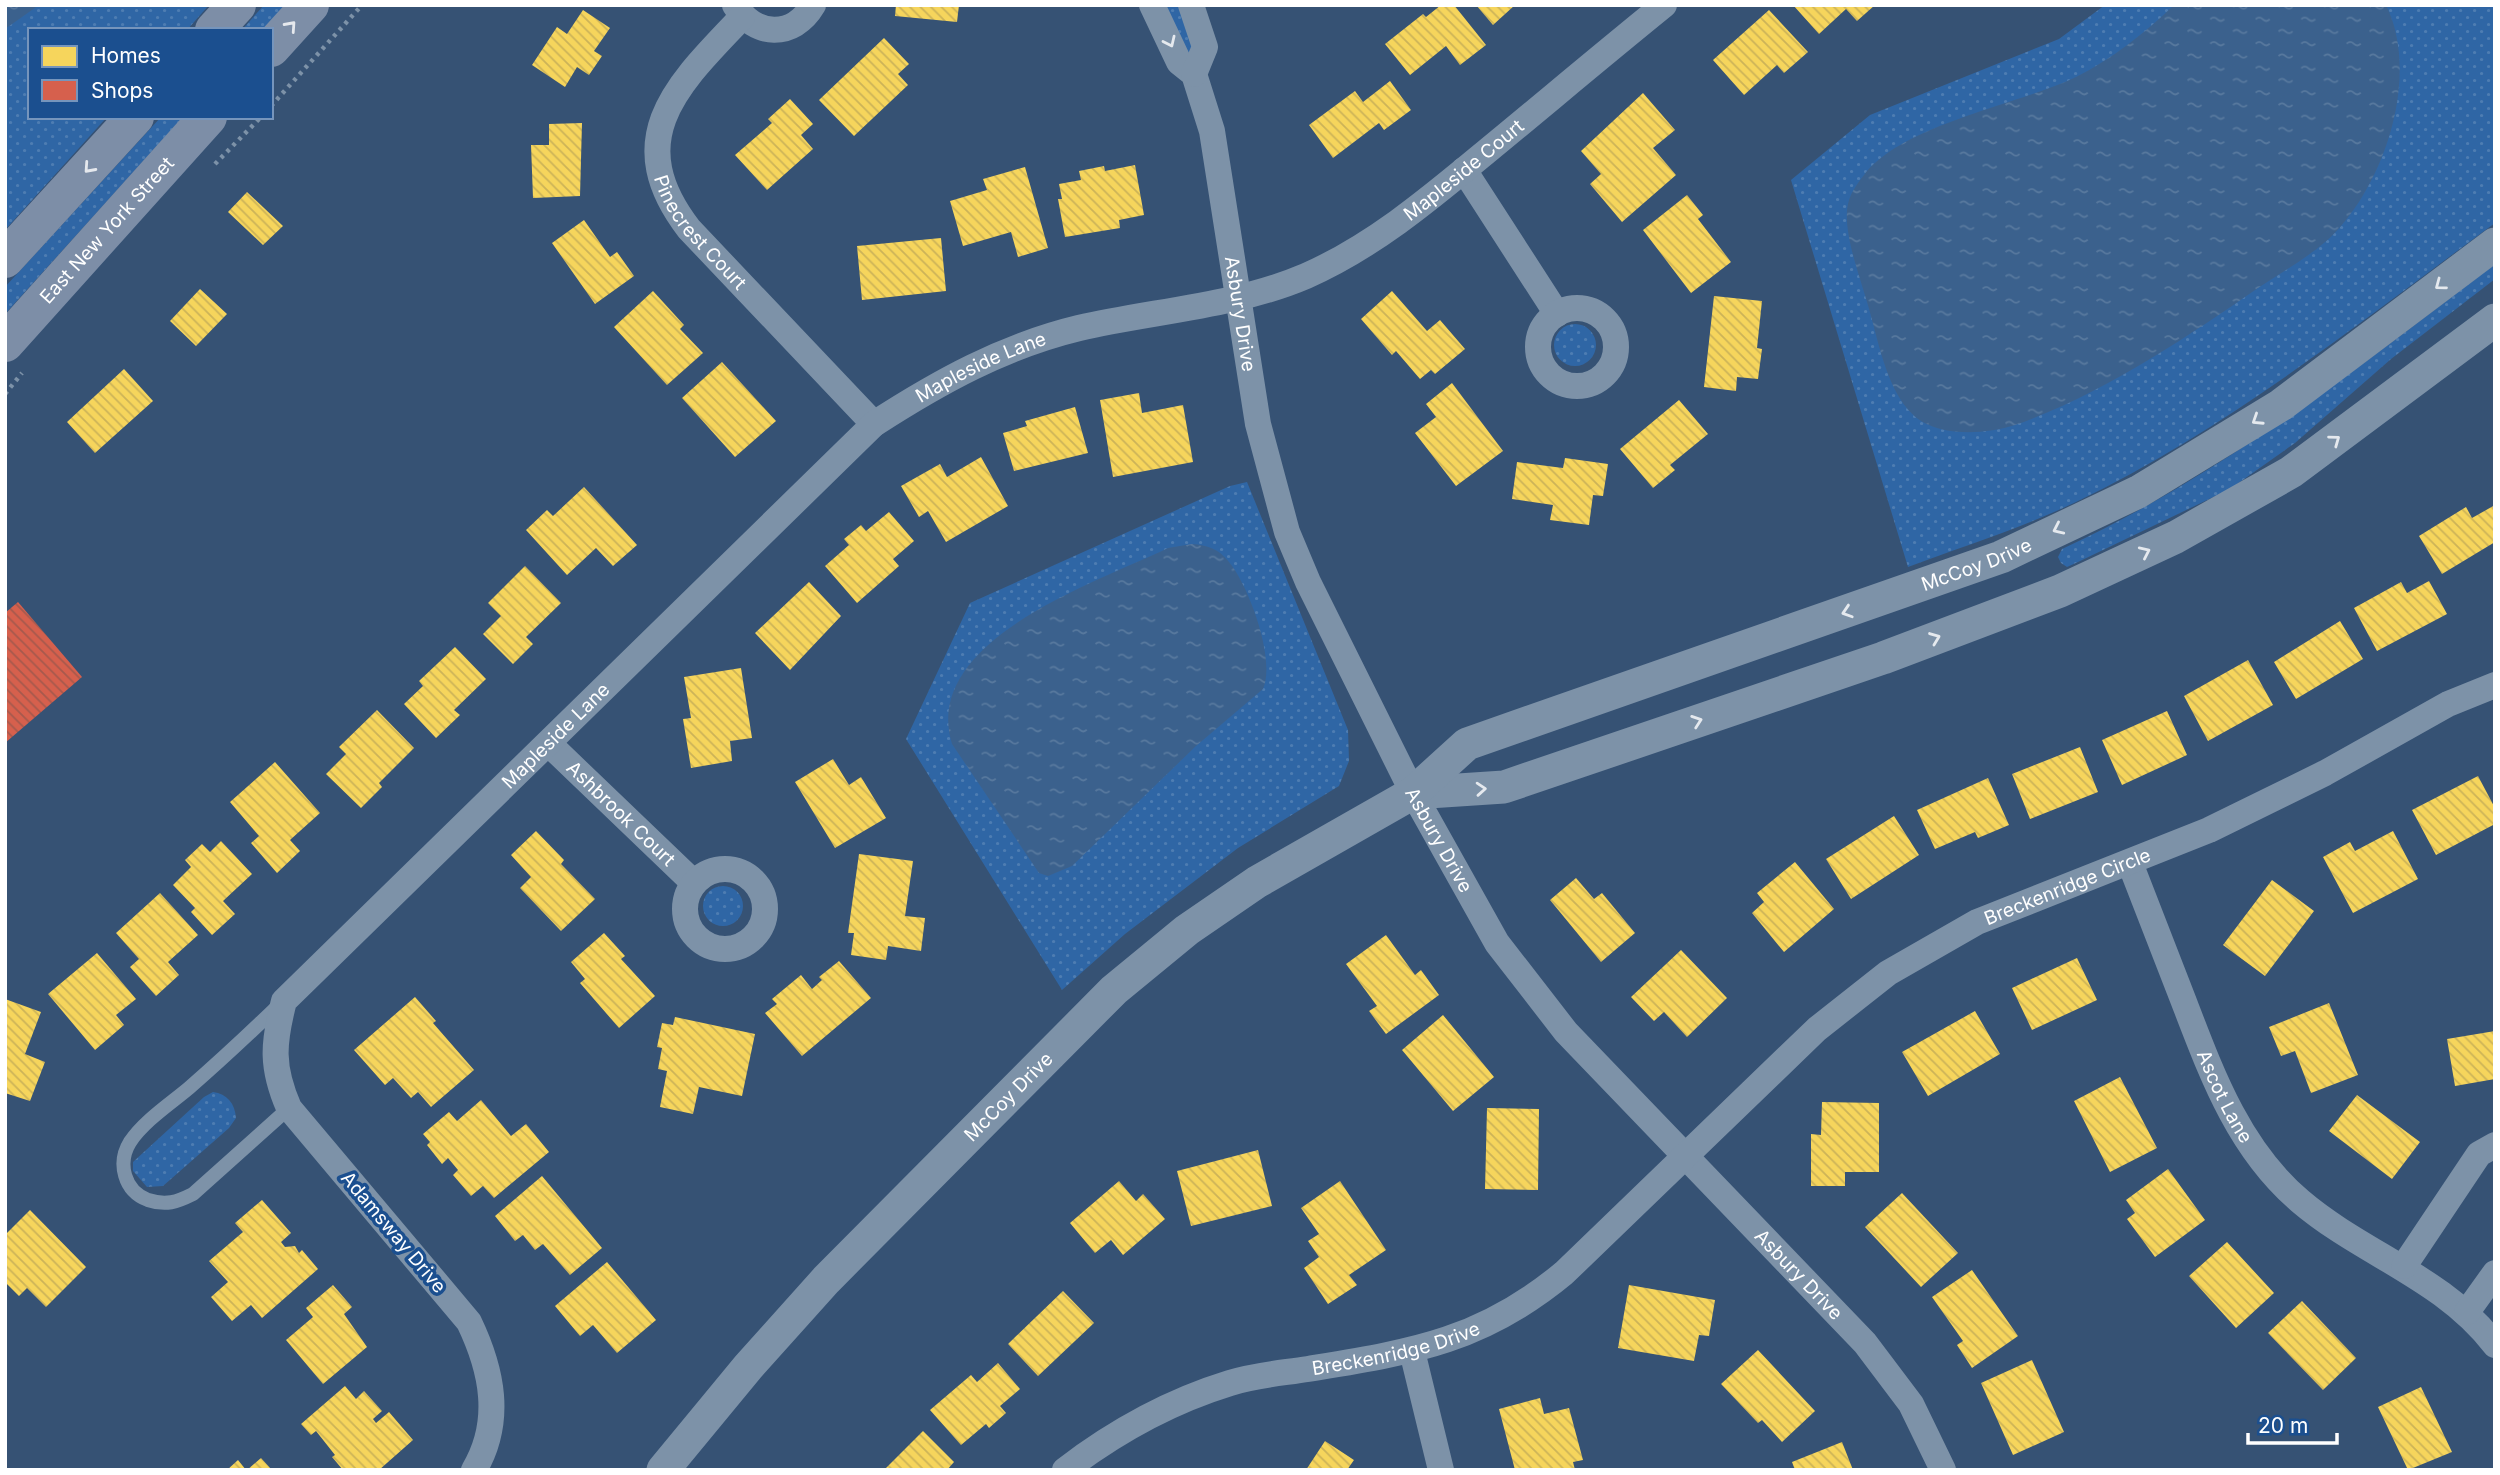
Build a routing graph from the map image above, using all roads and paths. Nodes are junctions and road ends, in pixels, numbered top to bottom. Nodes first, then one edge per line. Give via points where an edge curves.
1 (237, 5) edge
2 (310, 5) edge
3 (362, 5) edge
4 (813, 5) edge
5 (1152, 5) edge
6 (1191, 5) edge
7 (1664, 5) edge
8 (739, 11) edge
9 (217, 28) edge
10 (273, 46) edge
11 (1194, 74) junction
12 (273, 104) edge
13 (133, 119) edge
14 (206, 119) edge
15 (259, 119) edge
16 (1464, 170) junction
17 (206, 173) dead end
18 (2495, 244) edge
19 (5, 259) edge
20 (1240, 295) junction
21 (1556, 314) dead end
22 (2495, 320) edge
23 (5, 343) edge
24 (874, 424) junction
25 (2495, 685) edge
26 (549, 744) junction
27 (1413, 793) junction
28 (2130, 863) junction
29 (694, 883) dead end
30 (284, 1001) junction
31 (289, 1108) junction
32 (2495, 1145) edge
33 (1685, 1157) junction
34 (2404, 1266) junction
35 (2495, 1273) edge
36 (2467, 1312) junction
37 (2495, 1345) edge
38 (1412, 1352) junction
39 (474, 1470) edge
40 (663, 1470) edge
41 (1066, 1470) edge
42 (1441, 1470) edge
43 (1943, 1470) edge

1 - 9 main road
10 -> 2 main road
3 - 12 path
4 - 8 street, Pinecrest Court via 805,18 780,30 753,26
5 -> 11 street, Asbury Drive via 1179,62
6 - 11 street via 1205,47
7 - 16 street, Mapleside Court
8 - 24 street, Pinecrest Court via 686,75 667,107 657,129 659,174 689,229
11 - 20 street, Asbury Drive via 1212,131
13 -> 19 main road
14 - 23 main road, East New York Street
15 - 17 path
16 - 20 street, Mapleside Court via 1351,254 1303,277
16 - 21 street
18 -> 27 street, McCoy Drive via 2281,405 2138,492 2001,556 1467,744
20 - 24 street, Mapleside Lane via 1027,344 930,388
20 - 27 street, Asbury Drive via 1258,424 1287,532
27 -> 22 street, McCoy Drive via 1504,787 1883,658 2060,591 2176,537 2291,472
24 - 26 street, Mapleside Lane
25 - 28 street, Breckenridge Circle via 2448,704 2325,773 2209,830
26 - 29 street, Ashbrook Court
26 - 30 street, Mapleside Lane
27 - 33 street, Asbury Drive via 1497,943 1533,993
27 - 40 street, McCoy Drive via 1257,882 1186,930 1114,990 826,1280
28 - 33 street, Breckenridge Circle via 1977,922 1888,973 1817,1029
28 - 34 street, Ascot Lane via 2212,1075 2241,1132 2298,1199 2330,1225
30 - 31 street, Adamsway Drive via 274,1060
30 - 31 lane, Mapleside Lane via 137,1132 123,1158 124,1175 142,1198 176,1203 193,1194
31 - 39 street, Adamsway Drive via 469,1322 481,1346 493,1404 490,1432
32 - 34 street via 2479,1154
33 - 38 street, Breckenridge Drive via 1530,1302 1465,1335
33 - 43 street, Asbury Drive via 1872,1352 1911,1404
34 - 36 street, Ascot Lane
35 - 36 street
36 - 37 street, Ascot Lane
38 - 41 street, Breckenridge Drive via 1232,1382 1169,1404 1107,1439
38 - 42 street

